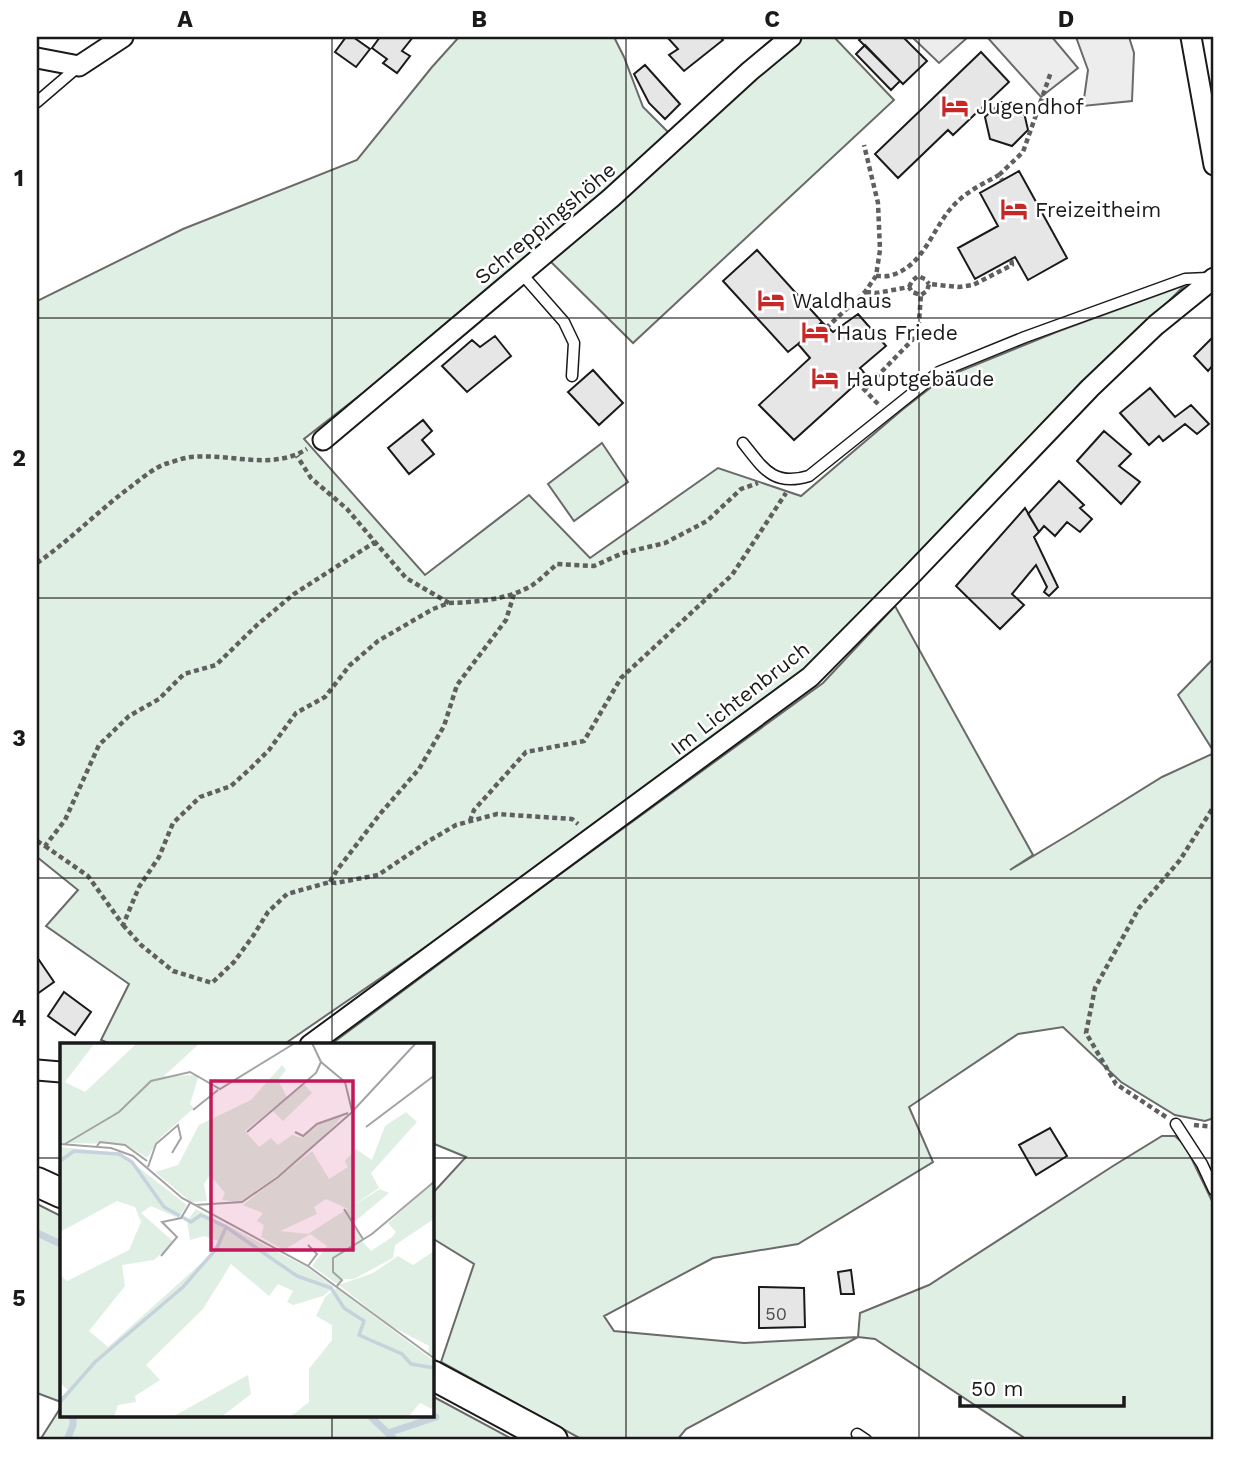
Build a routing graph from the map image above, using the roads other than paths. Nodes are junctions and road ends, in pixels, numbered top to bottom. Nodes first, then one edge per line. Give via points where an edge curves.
1 (123, 37) edge
2 (792, 37) edge
3 (1192, 37) edge
4 (37, 58) edge
5 (79, 66) junction
6 (37, 102) edge
7 (1214, 165) edge
8 (521, 273) junction
9 (1214, 278) edge
10 (572, 376) dead end
11 (323, 440) road end
12 (743, 443) dead end
13 (313, 1043) edge
14 (37, 1070) edge
15 (60, 1072) edge
16 (1176, 1124) road end
17 (37, 1182) edge
18 (1214, 1190) edge
19 (60, 1193) edge
20 (434, 1375) edge
21 (857, 1434) dead end
22 (553, 1440) edge
23 (866, 1440) edge

1 - 5 street
2 - 8 street, Schreppingshöhe
3 - 7 street
4 - 5 street
5 - 6 lane
8 - 10 lane via 564,322 574,342
8 - 11 street, Schreppingshöhe
9 - 12 lane via 1185,279 939,372 808,477 795,481 773,477
9 - 13 street, Im Lichtenbruch via 1090,388 810,677
14 - 15 street
16 - 18 lane
17 - 19 main road
20 - 22 main road
21 - 23 lane

